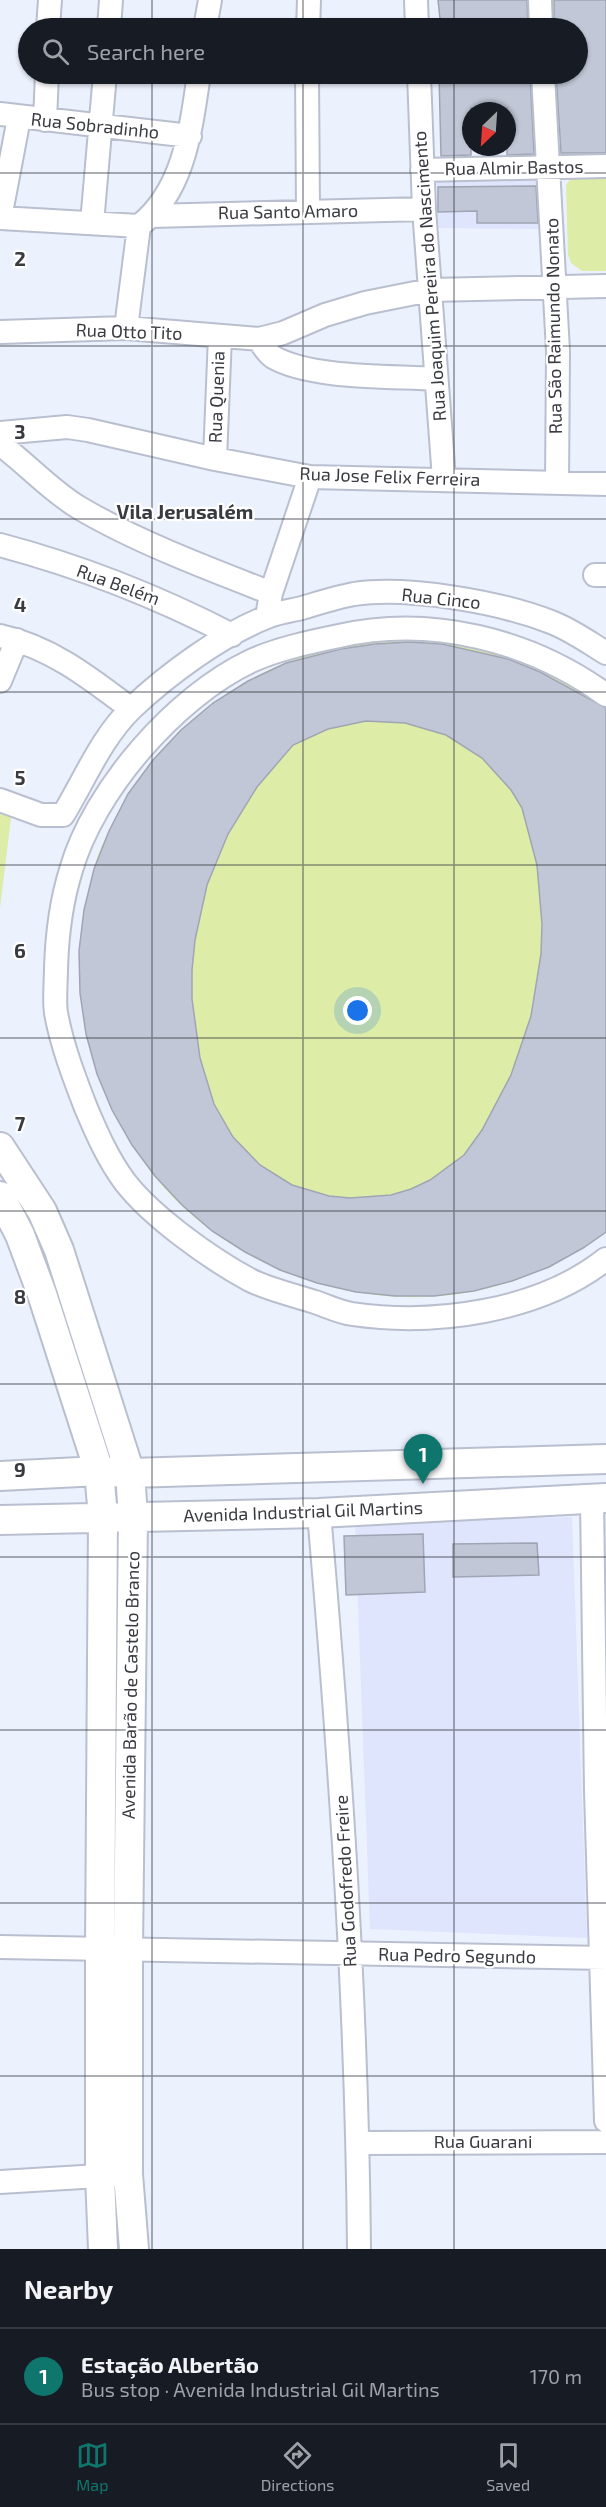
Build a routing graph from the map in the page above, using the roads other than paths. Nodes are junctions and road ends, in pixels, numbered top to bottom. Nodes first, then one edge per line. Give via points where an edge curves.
1 (50, 0) edge
2 (111, 0) edge
3 (210, 0) edge
4 (309, 0) edge
5 (416, 0) edge
6 (540, 0) edge
7 (49, 18) edge
8 (110, 18) edge
9 (207, 18) edge
10 (308, 18) edge
11 (417, 18) edge
12 (541, 18) edge
13 (47, 84) edge
14 (104, 84) edge
15 (198, 84) edge
16 (307, 84) edge
17 (419, 84) edge
18 (544, 84) edge
19 (9, 116) edge
20 (45, 120) junction
21 (102, 126) junction
22 (190, 136) junction
23 (606, 166) edge
24 (549, 168) junction
25 (422, 170) junction
26 (424, 209) junction
27 (308, 210) junction
28 (0, 218) edge
29 (146, 221) junction
30 (92, 223) junction
31 (555, 286) junction
32 (606, 286) edge
33 (430, 290) junction
34 (126, 328) junction
35 (0, 332) edge
36 (220, 336) junction
37 (259, 339) junction
38 (436, 379) junction
39 (0, 433) edge
40 (0, 444) edge
41 (215, 459) junction
42 (310, 477) junction
43 (444, 479) junction
44 (557, 483) junction
45 (606, 484) edge
46 (0, 545) edge
47 (271, 593) junction
48 (267, 617) junction
49 (232, 635) junction
50 (9, 638) edge
51 (606, 653) edge
52 (0, 681) edge
53 (606, 695) edge
54 (130, 709) junction
55 (0, 800) edge
56 (0, 1147) edge
57 (0, 1196) edge
58 (606, 1259) edge
59 (606, 1459) edge
60 (99, 1471) junction
61 (130, 1473) junction
62 (0, 1476) edge
63 (599, 1498) edge
64 (319, 1513) junction
65 (133, 1516) junction
66 (103, 1517) junction
67 (0, 1520) edge
68 (600, 1651) edge
69 (0, 1947) edge
70 (100, 1949) junction
71 (128, 1950) junction
72 (350, 1954) junction
73 (604, 1958) edge
74 (606, 2121) edge
75 (606, 2142) edge
76 (359, 2143) junction
77 (128, 2174) junction
78 (100, 2176) junction
79 (0, 2182) edge
80 (103, 2249) edge
81 (134, 2249) edge
82 (359, 2249) edge

1 - 7 street
2 - 8 street
3 - 9 street
4 - 10 street
5 - 11 street
6 - 12 street
13 - 20 street
14 - 21 street
15 - 22 street
16 - 27 street
17 - 25 street, Rua Joaquim Pereira do Nascimento
18 - 24 street, Rua São Raimundo Nonato
19 - 20 street, Rua Sobradinho
19 - 28 street
20 - 21 street, Rua Sobradinho
21 - 22 street, Rua Sobradinho
21 - 30 street
22 - 29 street via 176,174
23 - 24 street, Rua Almir Bastos
24 - 25 street, Rua Almir Bastos
24 - 31 street, Rua São Raimundo Nonato
25 - 26 street, Rua Joaquim Pereira do Nascimento
26 - 27 street, Rua Santo Amaro
26 - 33 street, Rua Joaquim Pereira do Nascimento
27 - 29 street, Rua Santo Amaro
28 - 30 street
29 - 30 street, Rua Santo Amaro
29 - 34 street
31 - 32 street
31 - 33 street
31 - 44 street, Rua São Raimundo Nonato
33 - 37 street via 365,303
33 - 38 street, Rua Joaquim Pereira do Nascimento
34 - 35 street, Rua Otto Tito
34 - 36 street, Rua Otto Tito
36 - 37 street, Rua Otto Tito
36 - 41 street, Rua Quenia
37 - 38 street via 273,357 313,370
38 - 43 street, Rua Joaquim Pereira do Nascimento
39 - 41 street, Rua Jose Felix Ferreira via 77,428
40 - 47 street via 59,493 93,515
41 - 42 street, Rua Jose Felix Ferreira
42 - 43 street, Rua Jose Felix Ferreira
42 - 47 street
43 - 44 street, Rua Jose Felix Ferreira
44 - 45 street, Rua Jose Felix Ferreira
46 - 49 street, Rua Belém via 132,589
47 - 48 street
48 - 49 street, Rua Cinco
48 - 51 street, Rua Cinco via 356,594 451,597 554,623
49 - 54 street, Rua Cinco
50 - 52 street
50 - 54 street via 69,664
53 - 58 street via 525,651 493,640 412,628 354,632 251,661 198,694 175,714 146,743 102,800 71,868 57,933 56,1010 73,1075 100,1143 126,1183 175,1231 252,1281 348,1313 425,1319 496,1308 558,1289
54 - 55 street, Rua Cinco via 90,765 63,815 41,815
56 - 61 main road, Avenida Barão de Castelo Branco via 42,1211 59,1250
57 - 60 main road, Avenida Barão de Castelo Branco via 42,1294
59 - 61 main road
60 - 61 main road
60 - 62 main road
60 - 66 main road, Avenida Barão de Castelo Branco
61 - 65 main road, Avenida Barão de Castelo Branco
63 - 64 main road, Avenida Industrial Gil Martins
63 - 68 street
64 - 65 main road, Avenida Industrial Gil Martins
64 - 72 street, Rua Godofredo Freire
65 - 66 main road, Avenida Industrial Gil Martins
65 - 71 main road, Avenida Barão de Castelo Branco
66 - 67 main road, Avenida Industrial Gil Martins
66 - 70 main road, Avenida Barão de Castelo Branco
68 - 73 street
69 - 70 street, Rua Pedro Segundo
70 - 71 street, Rua Pedro Segundo
70 - 78 main road, Avenida Barão de Castelo Branco
71 - 72 street, Rua Pedro Segundo
71 - 77 main road, Avenida Barão de Castelo Branco
72 - 73 street, Rua Pedro Segundo
72 - 76 street, Rua Godofredo Freire
73 - 74 street
75 - 76 street, Rua Guarani
76 - 82 street, Rua Godofredo Freire
77 - 78 street
77 - 81 main road, Avenida Barão de Castelo Branco
78 - 79 street
78 - 80 main road, Avenida Barão de Castelo Branco

